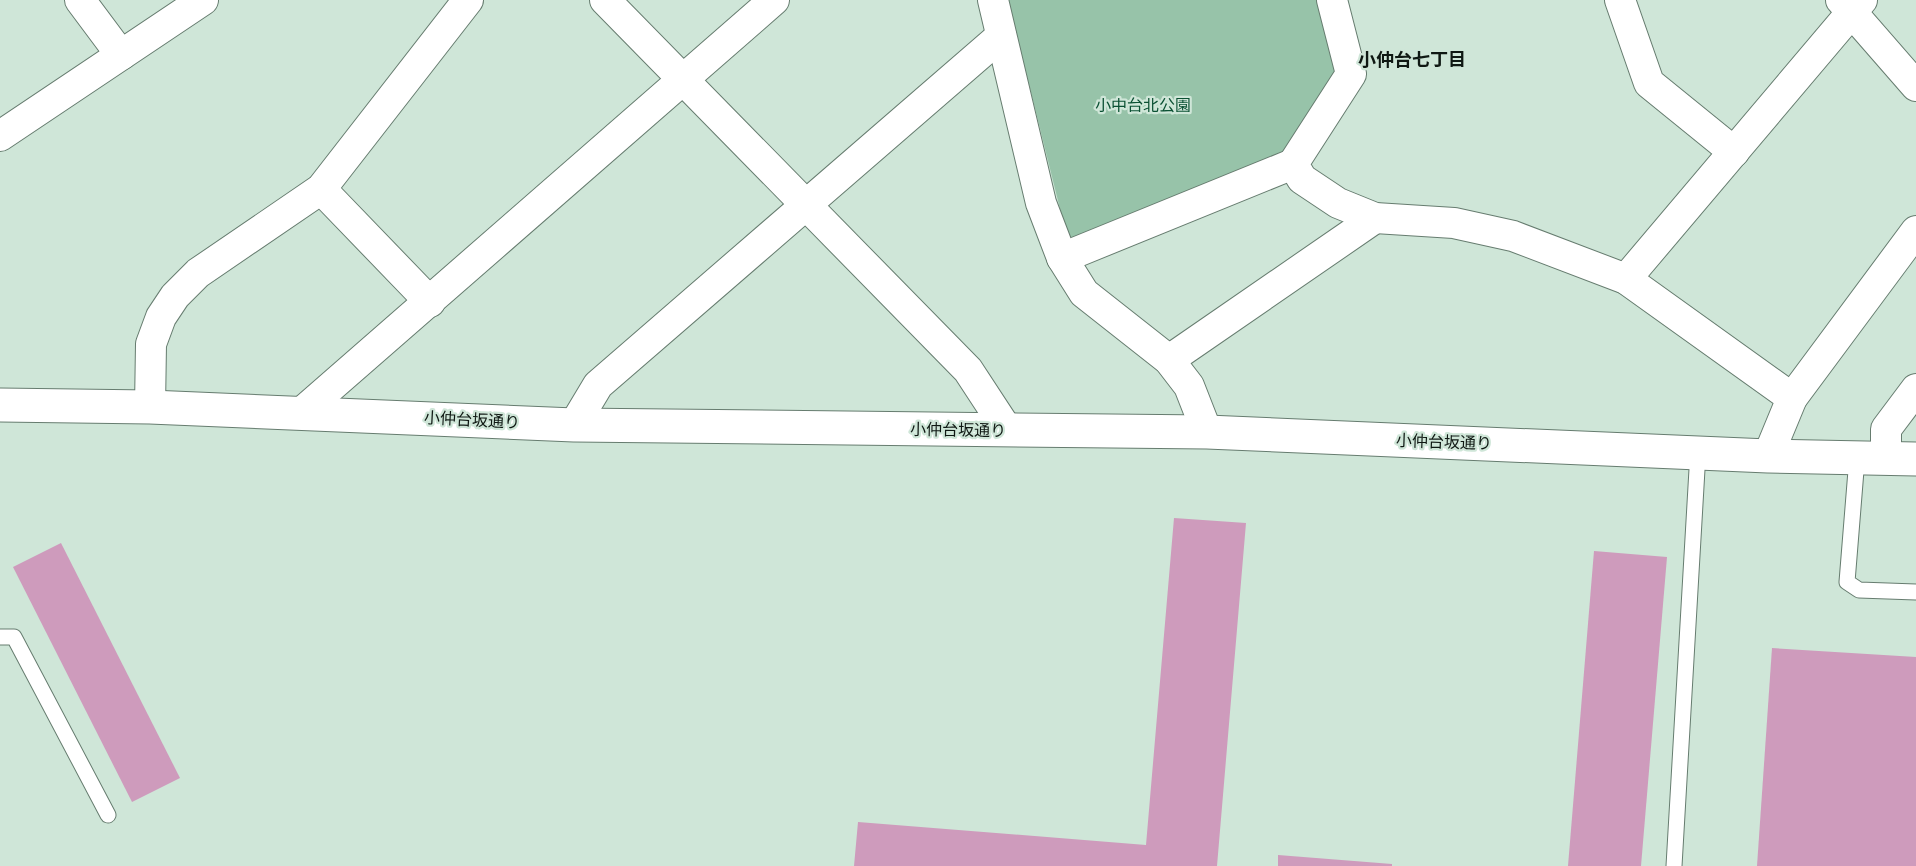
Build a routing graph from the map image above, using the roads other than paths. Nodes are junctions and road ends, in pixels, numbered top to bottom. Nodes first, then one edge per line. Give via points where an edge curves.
1 (80, 0) edge
2 (203, 0) edge
3 (468, 0) edge
4 (605, 0) edge
5 (774, 0) edge
6 (993, 0) edge
7 (1332, 0) edge
8 (1620, 0) edge
9 (1852, 4) edge
10 (1000, 36) junction
11 (121, 55) junction
12 (682, 82) junction
13 (1916, 86) edge
14 (0, 136) edge
15 (1734, 152) junction
16 (1293, 164) junction
17 (321, 189) junction
18 (807, 204) junction
19 (1375, 218) junction
20 (1916, 231) edge
21 (1062, 258) junction
22 (1626, 279) junction
23 (430, 302) junction
24 (1169, 360) junction
25 (1916, 389) edge
26 (1792, 398) junction
27 (0, 405) edge
28 (150, 407) junction
29 (302, 412) junction
30 (574, 425) junction
31 (1008, 431) junction
32 (1207, 432) junction
33 (1698, 452) junction
34 (1768, 456) junction
35 (1886, 458) edge
36 (1916, 592) edge
37 (0, 637) edge
38 (108, 815) dead end
39 (1674, 866) edge

1 - 11 street
2 - 11 street
3 - 17 street
4 - 12 street
5 - 12 street
6 - 10 street
7 - 16 street via 1351,74
8 - 15 street via 1649,83
9 - 13 street
9 - 15 street
10 - 18 street
10 - 21 street via 1041,203
11 - 14 street
12 - 18 street
12 - 23 street
15 - 22 street
16 - 19 street via 1302,178 1338,203
16 - 21 street
17 - 23 street
17 - 28 street via 198,273 175,296 161,317 151,344
18 - 30 street via 598,385
18 - 31 street via 968,370
19 - 22 street via 1454,223 1513,236
19 - 24 street
20 - 26 street
21 - 24 street via 1084,293
22 - 26 street
23 - 29 street
24 - 32 street via 1189,386
25 - 35 street via 1886,429
26 - 34 street
27 - 28 street, 小仲台坂通り
28 - 29 street, 小仲台坂通り
29 - 30 street, 小仲台坂通り
30 - 31 street, 小仲台坂通り
31 - 32 street, 小仲台坂通り
32 - 33 street, 小仲台坂通り
33 - 34 street, 小仲台坂通り
33 - 39 lane
34 - 35 street, 小仲台坂通り
35 - 36 lane via 1847,582 1859,590
37 - 38 lane via 14,637

